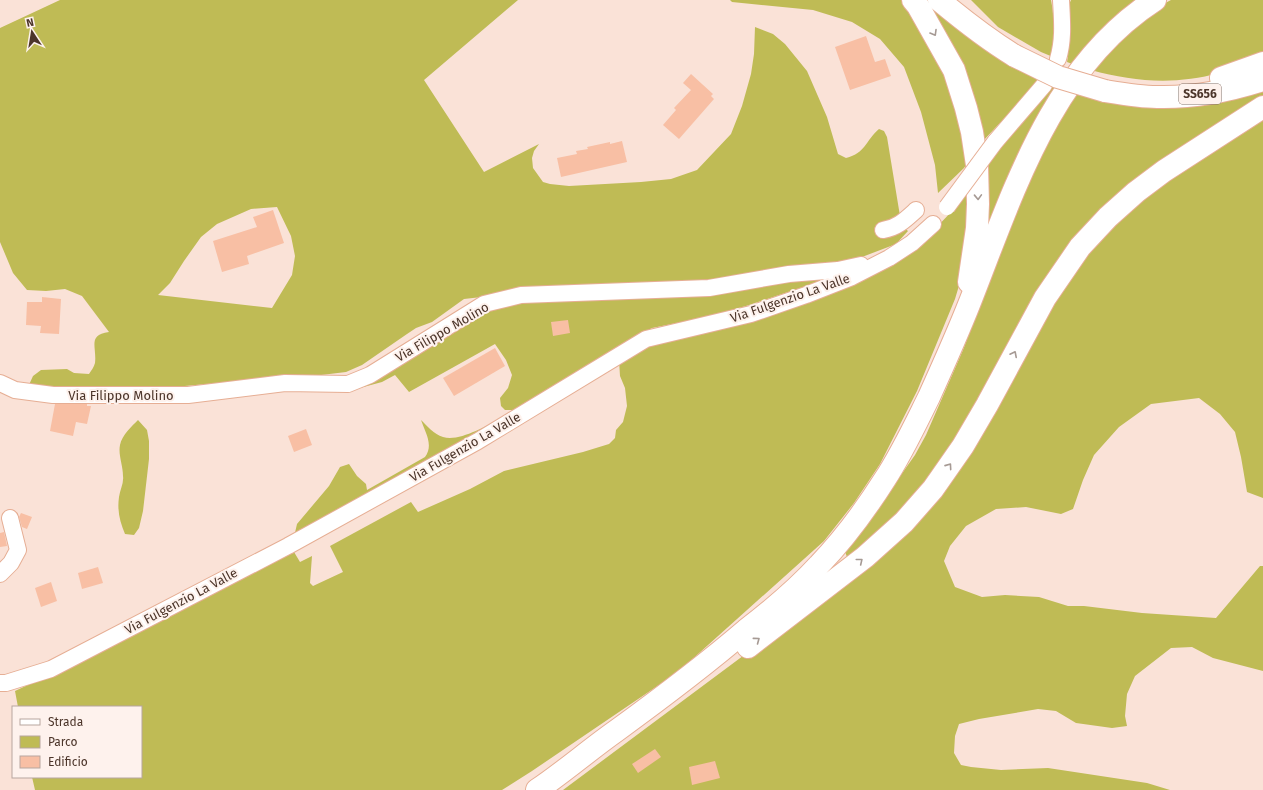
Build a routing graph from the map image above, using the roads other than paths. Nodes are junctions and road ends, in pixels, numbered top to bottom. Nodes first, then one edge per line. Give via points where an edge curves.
1 (913, 0) edge
2 (939, 0) edge
3 (959, 0) edge
4 (1061, 0) edge
5 (1156, 0) edge
6 (1015, 56) junction
7 (1058, 59) dead end
8 (1263, 63) edge
9 (1263, 80) edge
10 (1044, 85) dead end
11 (1136, 96) junction
12 (1263, 107) edge
13 (947, 207) dead end
14 (916, 210) dead end
15 (933, 224) dead end
16 (883, 230) dead end
17 (889, 258) junction
18 (970, 303) junction
19 (0, 383) edge
20 (10, 518) dead end
21 (0, 574) edge
22 (0, 684) edge
23 (664, 696) junction
24 (537, 789) edge

1 -> 18 highway via 954,70 972,132 977,165 978,204 969,278
2 - 6 highway, SS656 via 991,41
3 - 6 highway
4 - 7 street via 1062,46
5 - 18 highway via 1124,22 1082,67 1063,96 1042,132 1004,212
6 - 11 highway, SS656, bridge via 1058,77 1105,91
8 - 11 highway via 1227,76
9 - 11 highway, SS656 via 1239,88 1210,93
10 - 13 street, bridge via 995,142
23 -> 12 highway via 750,646 865,557 904,522 933,489 963,446 1045,298 1080,247 1136,192
14 - 16 street via 892,229
15 - 17 street, Via Fulgenzio La Valle via 912,243
17 - 19 street, Via Filippo Molino via 838,270 789,274 709,288 521,295 484,304 370,375 348,384 285,383 188,395 92,396 53,395 15,390
17 - 22 street, Via Fulgenzio La Valle via 852,277 751,314 646,338 478,441 288,546 51,670
18 - 23 highway via 948,357 905,448 862,514 834,549 797,587
20 - 21 street via 18,550 11,563
23 - 24 highway

